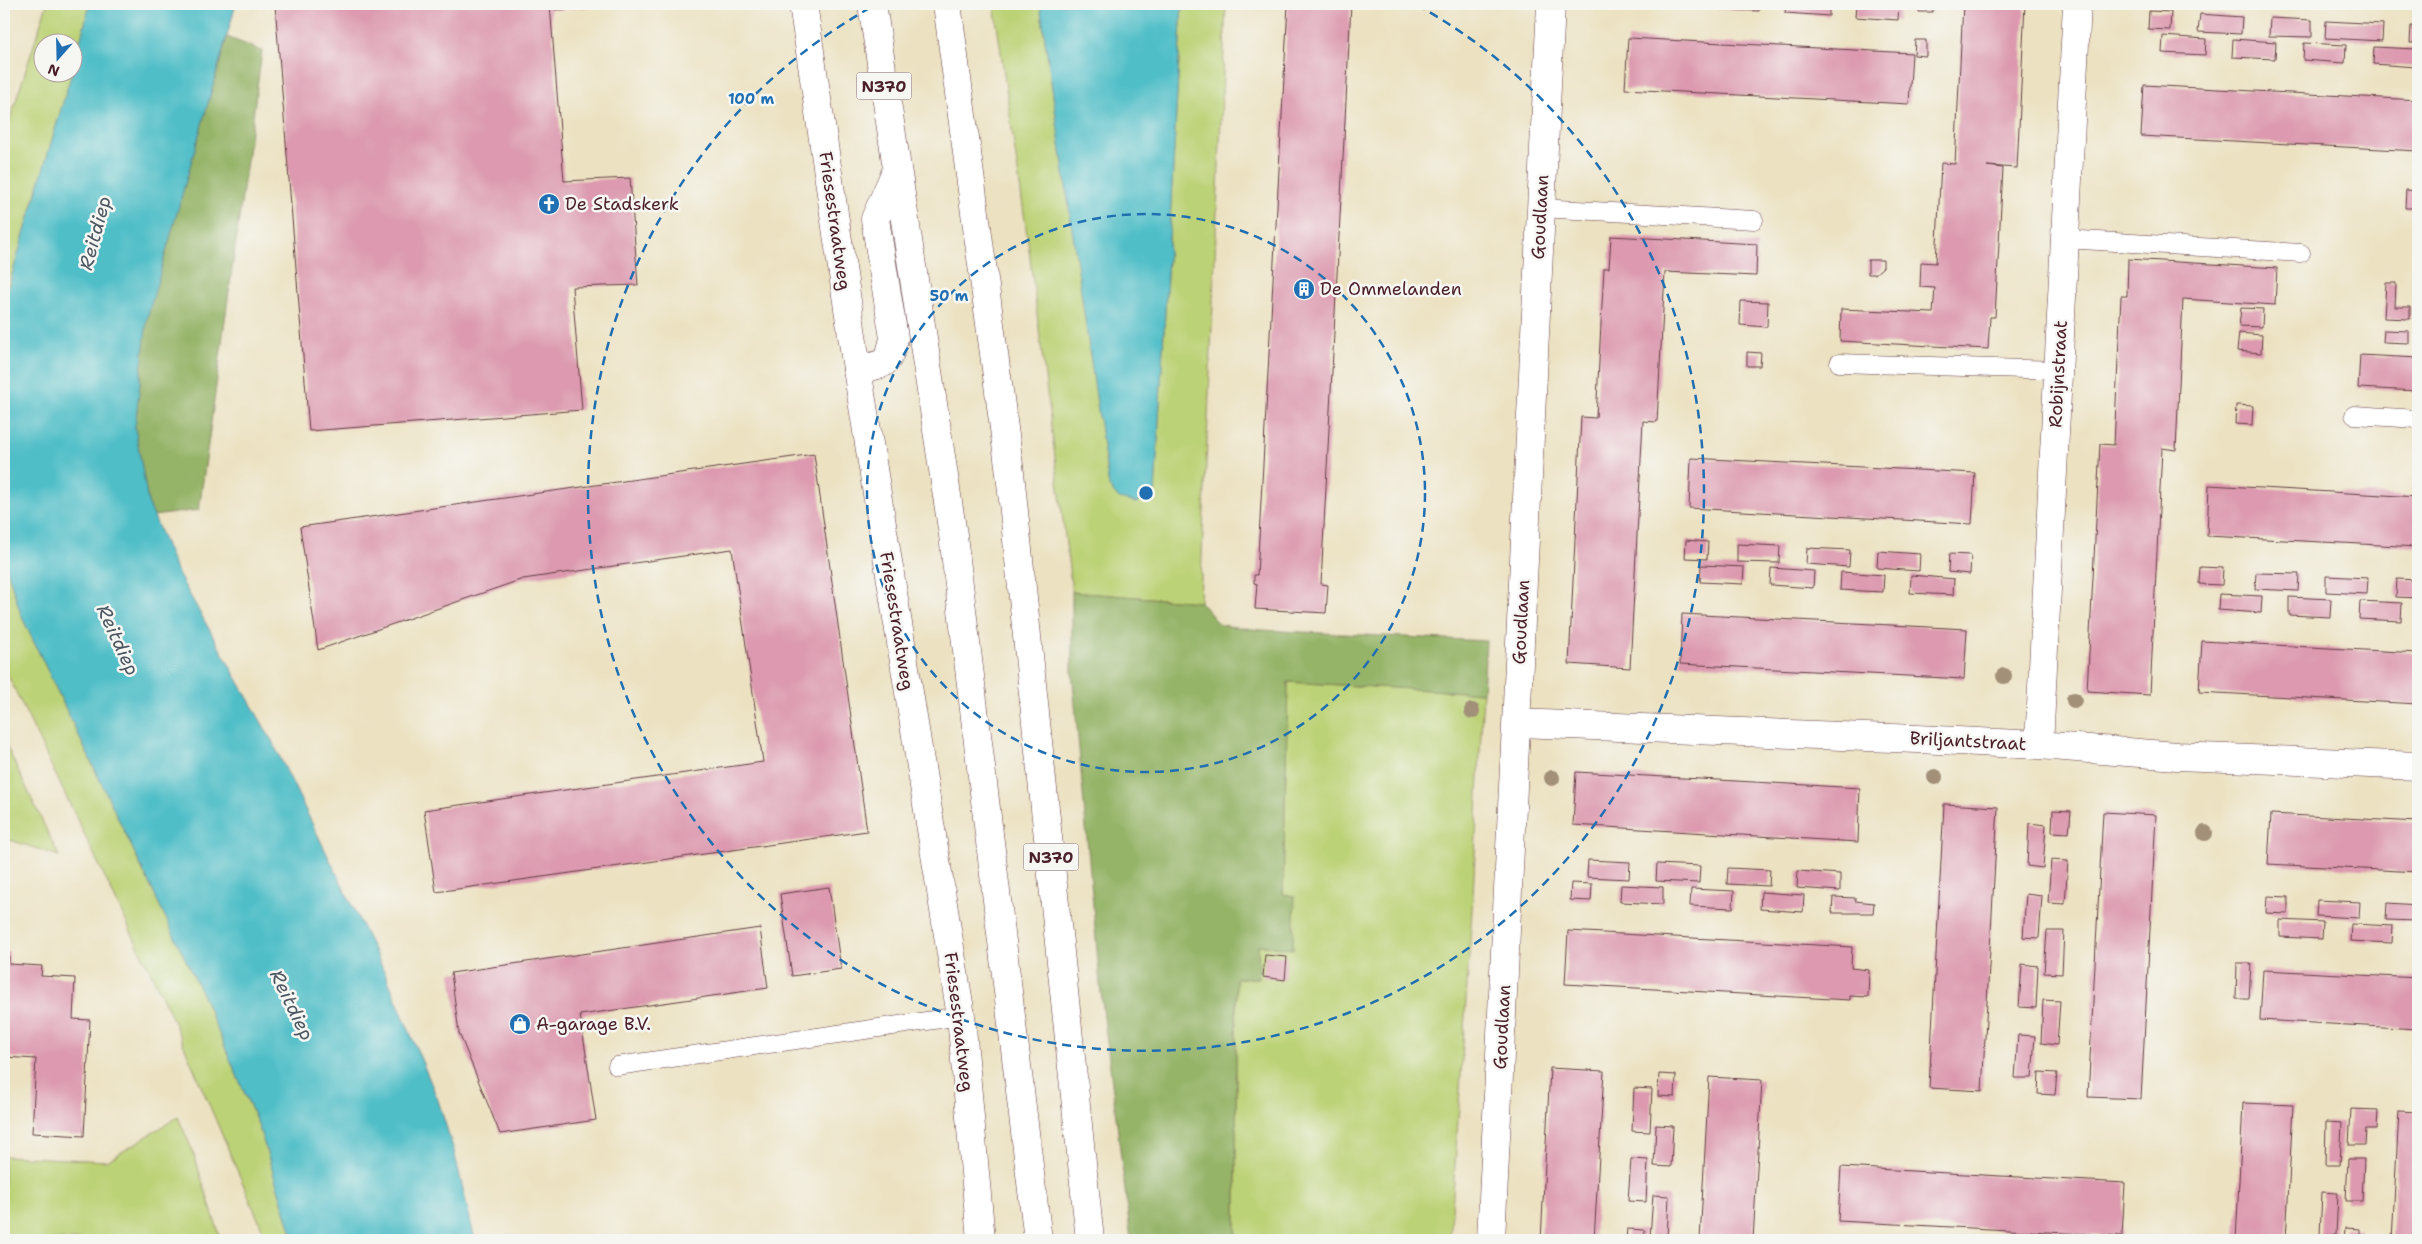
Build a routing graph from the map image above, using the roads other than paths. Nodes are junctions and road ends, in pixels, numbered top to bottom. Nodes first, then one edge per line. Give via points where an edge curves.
1 (803, 4) edge
2 (872, 4) edge
3 (947, 4) edge
4 (1551, 4) edge
5 (2077, 4) edge
6 (897, 169) junction
7 (1540, 208) junction
8 (1754, 220) dead end
9 (2064, 239) junction
10 (2301, 253) dead end
11 (1839, 363) dead end
12 (857, 369) junction
13 (2058, 370) junction
14 (2354, 415) dead end
15 (2418, 419) edge
16 (1517, 723) junction
17 (2039, 745) junction
18 (2418, 766) edge
19 (961, 1016) junction
20 (617, 1066) dead end
21 (982, 1240) edge
22 (1038, 1240) edge
23 (1090, 1240) edge
24 (1491, 1240) edge

1 - 12 main road, Friesestraatweg
2 - 6 main road, N370
3 - 23 main road, N370 via 1012,491
4 - 7 main road, Goudlaan
5 - 9 main road, Robijnstraat
6 - 12 main road via 875,219 894,338 891,354 882,365
6 - 22 main road, N370 via 964,620
7 - 8 lane
7 - 16 main road, Goudlaan
9 - 10 lane
9 - 13 main road, Robijnstraat
11 - 13 lane
12 - 19 main road, Friesestraatweg
13 - 17 main road, Robijnstraat
14 - 15 lane
16 - 17 main road, Briljantstraat
16 - 24 main road, Goudlaan
17 - 18 main road, Briljantstraat via 2178,756
19 - 20 lane
19 - 21 main road, Friesestraatweg

